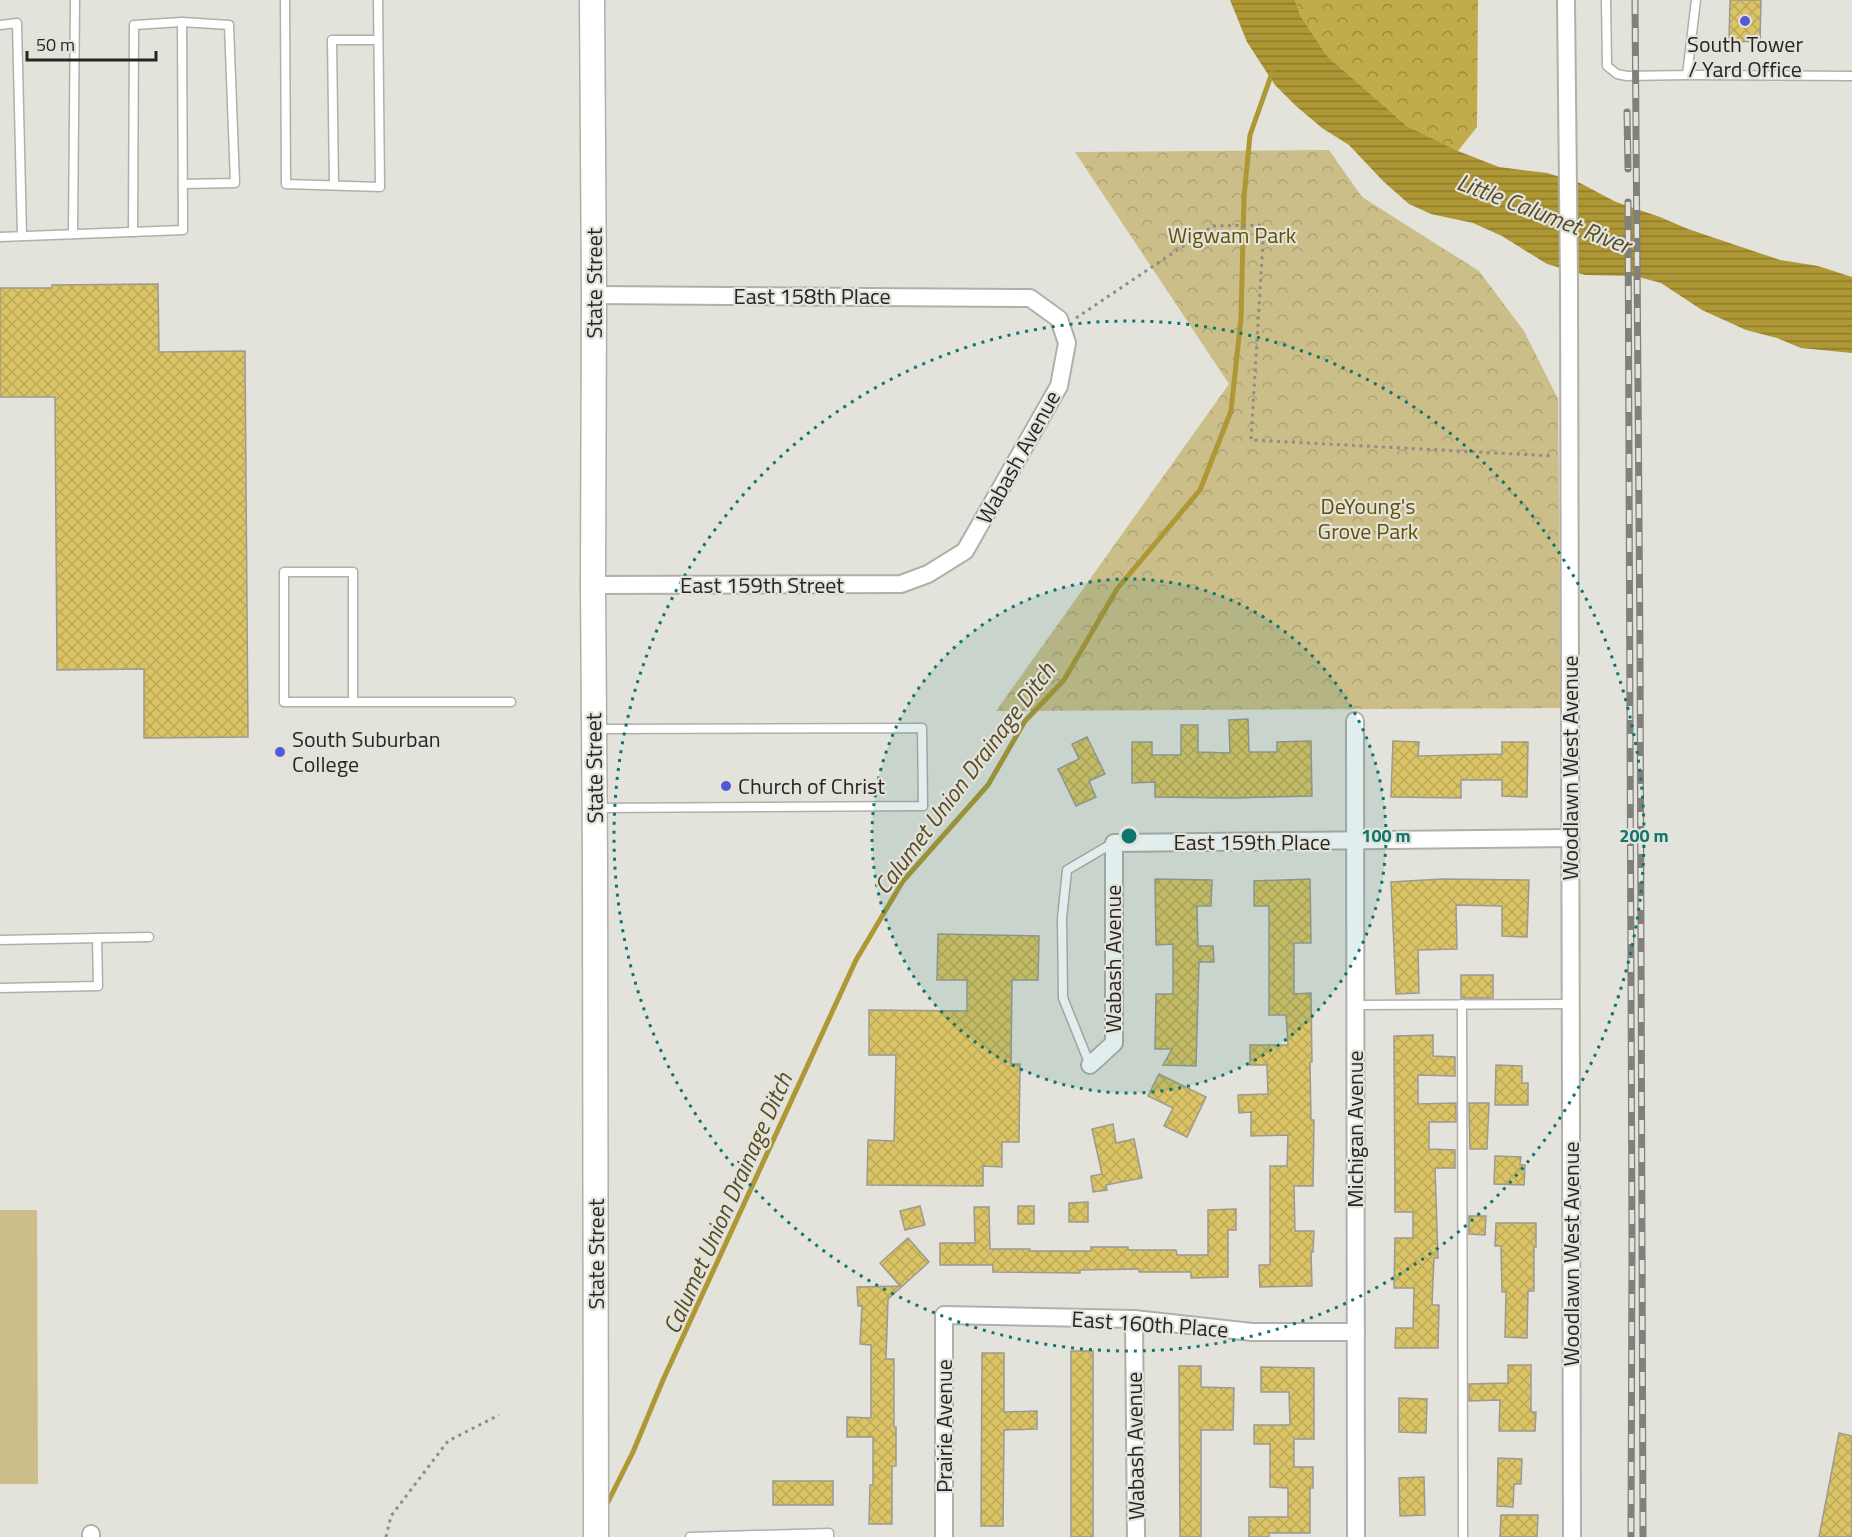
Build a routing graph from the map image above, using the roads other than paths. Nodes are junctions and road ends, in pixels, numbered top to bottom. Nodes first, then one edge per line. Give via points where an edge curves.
1 (75, 0) edge
2 (285, 0) edge
3 (378, 0) edge
4 (592, 0) edge
5 (1566, 0) edge
6 (1606, 0) edge
7 (1696, 0) edge
8 (183, 22) junction
9 (0, 25) edge
10 (378, 40) junction
11 (1687, 75) junction
12 (1852, 76) edge
13 (183, 184) junction
14 (334, 185) junction
15 (133, 232) junction
16 (74, 234) junction
17 (22, 236) junction
18 (0, 237) edge
19 (594, 295) junction
20 (1062, 328) joint
21 (928, 574) joint
22 (593, 585) junction
23 (353, 702) junction
24 (511, 702) dead end
25 (1355, 721) dead end
26 (594, 729) junction
27 (595, 808) junction
28 (1570, 838) junction
29 (1355, 841) junction
30 (1114, 843) junction
31 (149, 937) dead end
32 (97, 938) junction
33 (0, 939) edge
34 (0, 988) edge
35 (1462, 1004) junction
36 (1570, 1004) junction
37 (1355, 1005) junction
38 (1090, 1065) joint
39 (944, 1315) joint
40 (1134, 1319) junction
41 (1356, 1332) junction
42 (596, 1537) edge
43 (690, 1537) edge
44 (829, 1537) edge
45 (944, 1537) edge
46 (1136, 1537) edge
47 (1356, 1537) edge
48 (1463, 1537) edge
49 (1572, 1537) edge

1 - 16 lane
2 - 14 lane via 286,184
3 - 10 lane
4 - 19 main road, State Street
5 - 28 street, Woodlawn West Avenue
6 - 11 lane via 1607,66 1627,76
7 - 11 lane
8 - 13 lane
8 - 13 lane via 229,25 235,183
8 - 15 lane via 134,25
9 - 17 lane via 17,23
10 - 14 lane via 332,40
10 - 14 lane via 380,187
11 - 12 lane
13 - 15 lane via 183,230
15 - 16 lane
16 - 17 lane
17 - 18 lane
19 - 20 street, East 158th Place via 1030,298 1059,319
19 - 22 main road, State Street
20 - 21 street, Wabash Avenue via 1067,343 1059,386 965,551
21 - 22 street, East 159th Street via 901,584
22 - 26 main road, State Street
23 - 23 lane via 284,702 284,572 353,572
23 - 24 lane
25 - 29 street, Michigan Avenue
26 - 27 main road, State Street
26 - 27 lane via 922,728 923,806
27 - 42 main road, State Street
28 - 29 street, East 159th Place
28 - 36 street, Woodlawn West Avenue
29 - 30 street, East 159th Place
29 - 37 street, Michigan Avenue
30 - 38 street, Wabash Avenue via 1114,1042
30 - 38 lane via 1067,870 1065,882 1063,998
31 - 32 lane
32 - 33 lane
32 - 34 lane via 98,986
35 - 36 lane
35 - 37 lane
35 - 48 lane
36 - 49 street, Woodlawn West Avenue
37 - 41 street, Michigan Avenue
39 - 40 street, East 160th Place
39 - 45 street, Prairie Avenue
40 - 41 street, East 160th Place via 1252,1332
40 - 46 street, Wabash Avenue
41 - 47 street, Michigan Avenue
43 - 44 lane via 829,1533

